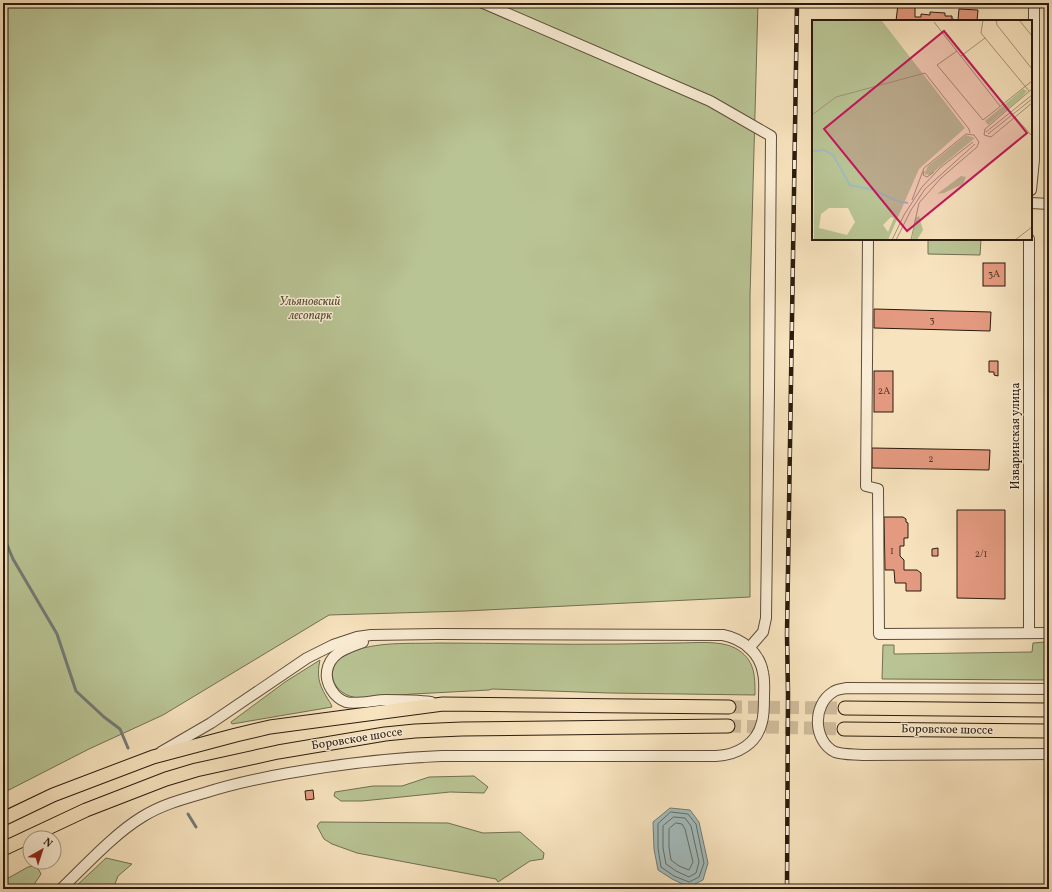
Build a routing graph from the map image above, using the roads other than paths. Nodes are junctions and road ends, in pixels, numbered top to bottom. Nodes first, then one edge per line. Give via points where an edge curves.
1 (483, 3) edge
2 (1034, 3) edge
3 (1033, 159) edge
4 (1032, 174) edge
5 (1032, 202) edge
6 (1049, 204) edge
7 (868, 240) edge
8 (1030, 240) edge
9 (1029, 633) junction
10 (1049, 633) edge
11 (386, 635) junction
12 (749, 648) junction
13 (1049, 689) edge
14 (443, 704) junction
15 (729, 707) tunnel mouth
16 (845, 708) tunnel mouth
17 (1049, 710) edge
18 (728, 726) tunnel mouth
19 (844, 729) tunnel mouth
20 (1049, 731) edge
21 (1049, 754) edge
22 (153, 757) junction
23 (3, 819) edge
24 (3, 849) edge
25 (61, 889) edge

1 - 12 street via 710,101 771,136 766,618 763,632
2 - 3 street
3 - 4 street
5 - 6 street
7 - 9 street via 866,486 878,489 879,634
8 - 9 street, Изваринская улица
9 - 10 street
11 - 12 street via 717,635 731,637
11 - 14 street via 342,650 333,656 328,665 327,678 337,697 349,702 413,700
11 - 22 street via 357,637 321,650 211,723
12 - 25 street via 759,659 763,672 764,717 760,730 752,741 730,754 442,756 322,768 252,780 183,799 144,816 124,830
13 - 21 street via 847,688 834,691 822,702 818,719 818,730 824,742 831,749 845,754
14 - 15 main road, Боровское шоссе
14 - 22 main road, Боровское шоссе via 270,727
16 - 17 main road, Боровское шоссе
18 - 24 main road, Боровское шоссе via 415,731 278,752 196,770 159,782 86,810
19 - 20 main road, Боровское шоссе
22 - 23 main road, Боровское шоссе via 53,795

